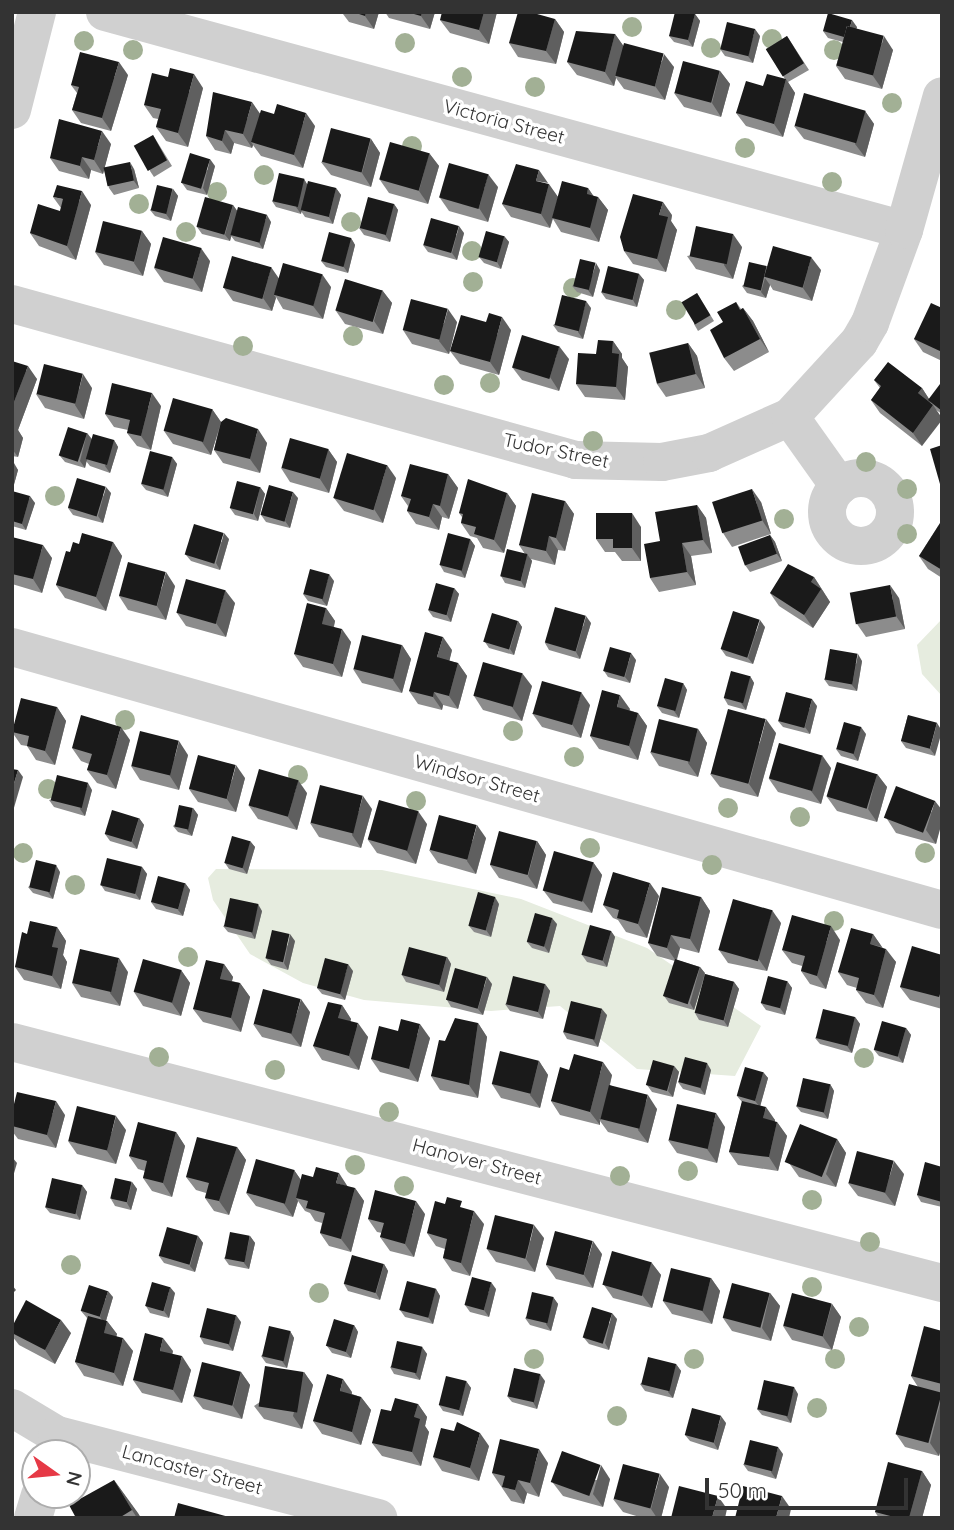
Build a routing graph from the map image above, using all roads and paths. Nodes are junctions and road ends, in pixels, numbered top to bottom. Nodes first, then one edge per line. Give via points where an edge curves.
1 (37, 12) edge
2 (105, 12) edge
3 (942, 96) edge
4 (12, 110) edge
5 (904, 230) junction
6 (12, 304) edge
7 (790, 418) junction
8 (839, 486) dead end
9 (12, 647) edge
10 (942, 910) edge
11 (12, 1042) edge
12 (942, 1283) edge
13 (12, 1408) edge
14 (49, 1439) edge
15 (91, 1452) edge
16 (378, 1518) edge

1 - 4 street
2 - 5 street, Victoria Street
3 - 5 street, Tudor Street
5 - 7 street, Tudor Street via 870,323
6 - 7 street, Tudor Street via 576,460 618,464 674,460 709,453
7 - 8 street
9 - 10 street, Windsor Street
11 - 12 street, Hanover Street
13 - 14 street, Lancaster Street
15 - 16 street, Lancaster Street

